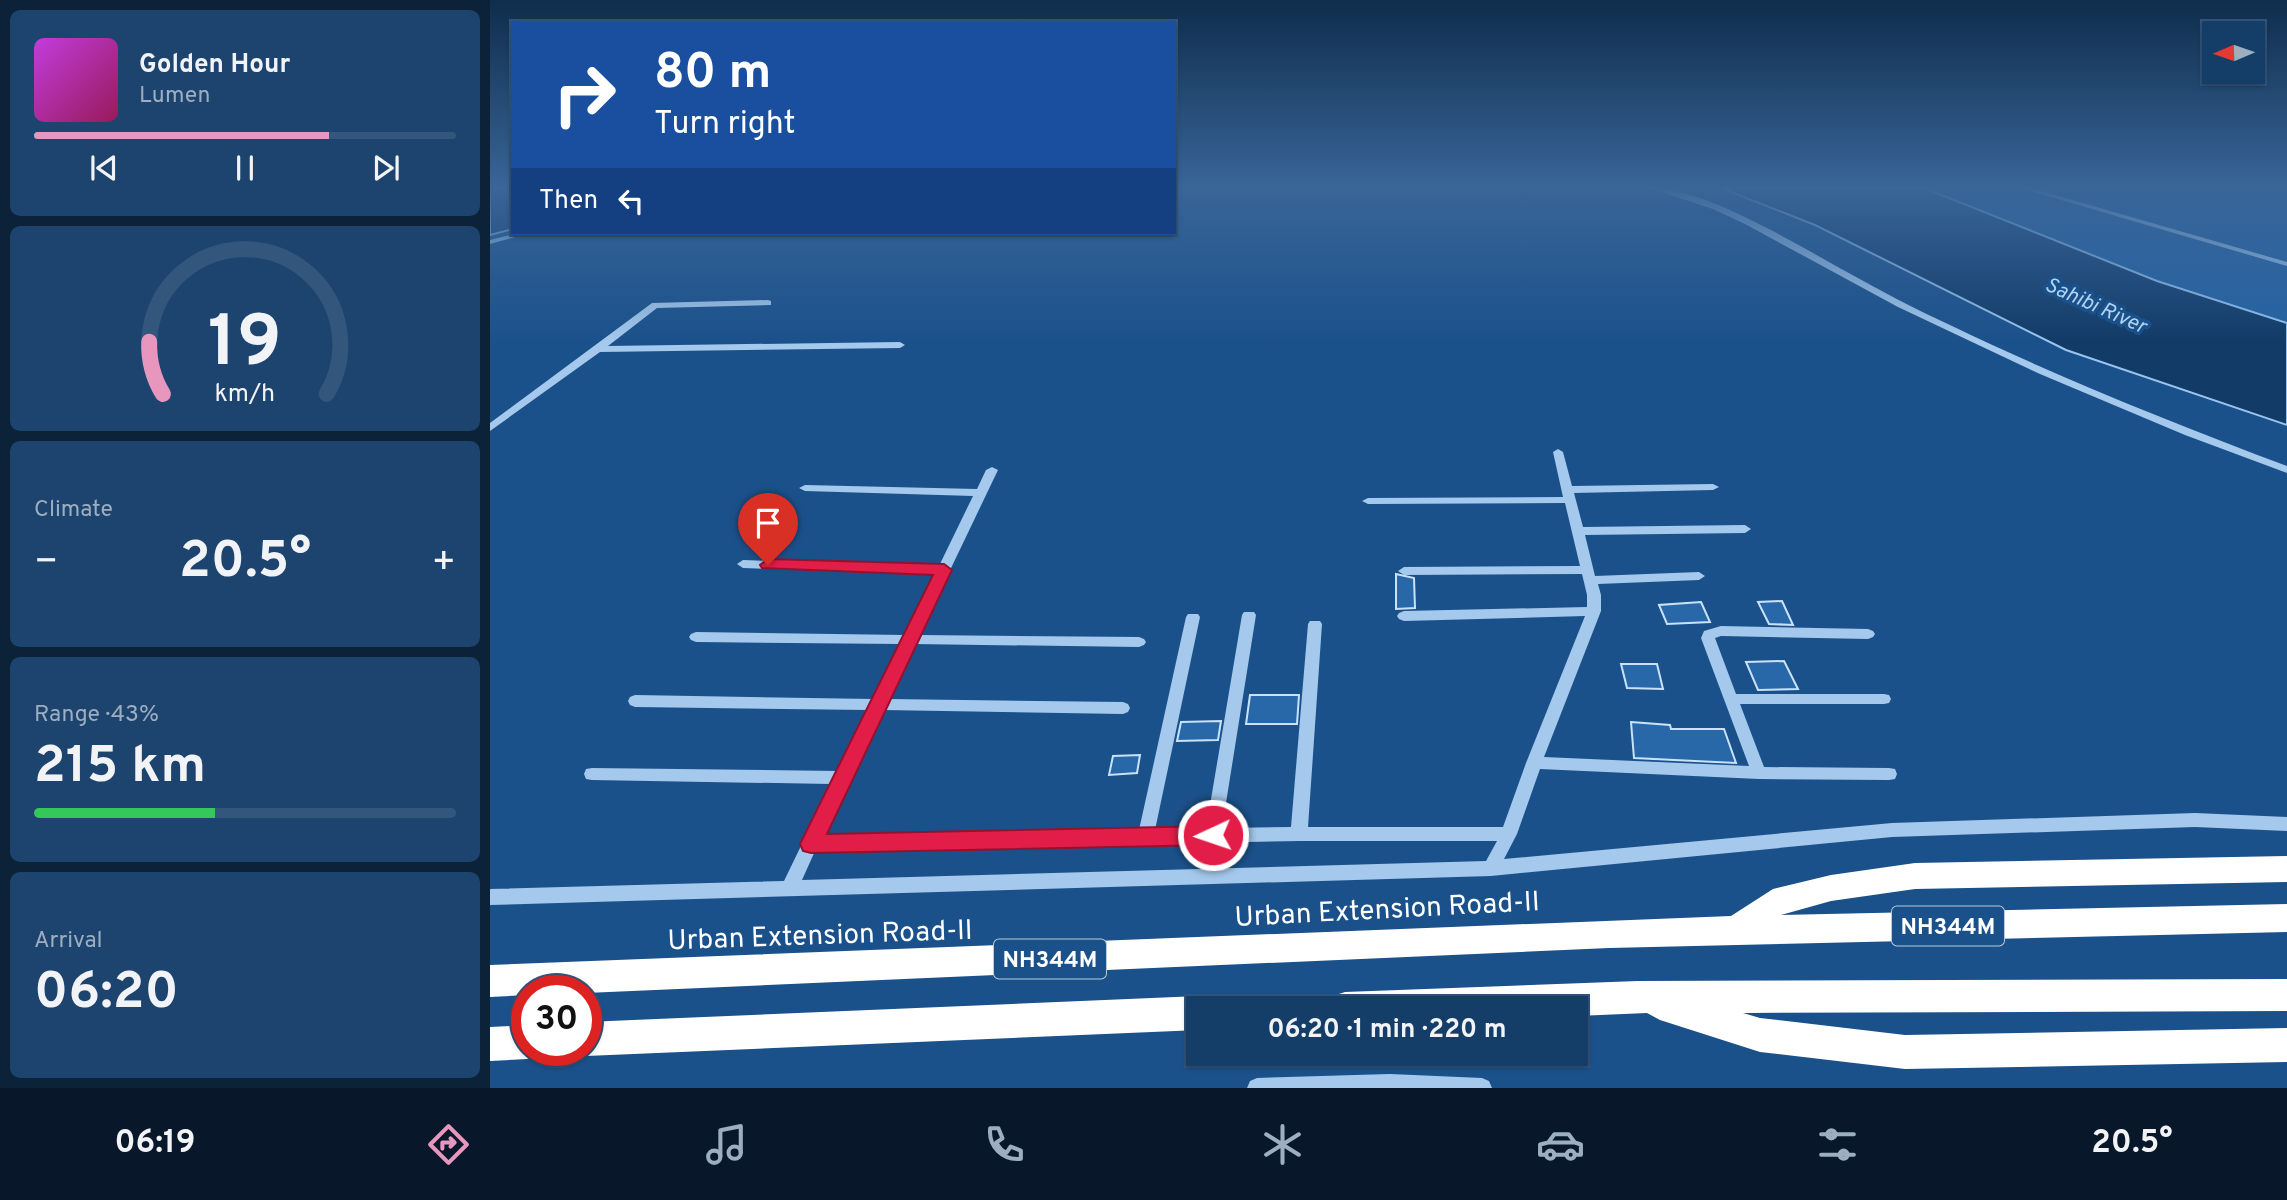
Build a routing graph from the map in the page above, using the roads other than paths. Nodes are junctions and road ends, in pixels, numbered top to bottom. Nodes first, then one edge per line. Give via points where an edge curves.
1 (1776, 239) edge
2 (2199, 239) edge
3 (2287, 264) edge
4 (768, 303) dead end
5 (900, 345) dead end
6 (598, 349) junction
7 (490, 428) edge
8 (1558, 452) dead end
9 (992, 470) dead end
10 (2287, 470) edge
11 (1713, 487) dead end
12 (804, 488) dead end
13 (981, 494) junction
14 (1568, 495) junction
15 (1368, 501) dead end
16 (1745, 529) dead end
17 (1577, 531) junction
18 (743, 564) dead end
19 (944, 570) junction
20 (1404, 571) dead end
21 (1589, 575) junction
22 (1699, 576) dead end
23 (1594, 611) junction
24 (1250, 615) dead end
25 (1404, 615) dead end
26 (1193, 617) dead end
27 (1315, 624) dead end
28 (1868, 634) dead end
29 (696, 637) dead end
30 (911, 637) junction
31 (1139, 642) dead end
32 (1731, 699) junction
33 (1884, 699) dead end
34 (635, 701) dead end
35 (878, 705) junction
36 (1123, 708) dead end
37 (1534, 763) junction
38 (1759, 773) junction
39 (592, 774) dead end
40 (1889, 774) dead end
41 (843, 778) junction
42 (2287, 824) edge
43 (1299, 834) junction
44 (1509, 834) junction
45 (1213, 835) junction
46 (1145, 839) junction
47 (811, 844) junction
48 (1491, 868) junction
49 (2287, 869) edge
50 (789, 888) junction
51 (490, 897) edge
52 (2287, 918) edge
53 (1736, 930) junction
54 (490, 981) edge
55 (2287, 995) edge
56 (1638, 997) junction
57 (1588, 999) edge
58 (1186, 1014) edge
59 (602, 1039) edge
60 (511, 1043) edge
61 (490, 1044) edge
62 (2287, 1045) edge
63 (1389, 1086) edge
64 (1257, 1088) edge
65 (1482, 1088) edge

1 - 10 street via 1900,305 2041,369
2 - 3 street
4 - 6 street via 655,306
5 - 6 street
6 - 7 street
8 - 14 street
9 - 13 street
11 - 14 street
12 - 13 street
13 - 19 street
14 - 15 street
14 - 17 street
16 - 17 street
17 - 21 street
18 - 19 street
19 - 30 street
20 - 21 street
21 - 22 street
21 - 23 street
23 - 25 street
23 - 37 street
24 - 45 street
26 - 46 street
27 - 43 street
28 - 32 street via 1714,632 1708,638
29 - 30 street
30 - 31 street
30 - 35 street
32 - 33 street
32 - 38 street
34 - 35 street
35 - 36 street
35 - 41 street
37 - 38 street
37 - 44 street
38 - 40 street
39 - 41 street
41 - 47 street
42 - 48 street via 2195,820 1892,830
43 - 44 street
43 - 45 street
44 - 48 street
45 - 46 street
46 - 47 street
47 - 50 street
48 - 50 street
49 - 53 highway via 1916,876 1831,888 1773,903
50 - 51 street
52 - 53 highway, Urban Extension Road-II / NH344M
53 - 54 highway, Urban Extension Road-II / NH344M
55 - 56 highway
56 - 57 highway
56 - 62 highway via 1760,1035 1905,1052
58 - 59 highway
60 - 61 highway
63 - 64 street
63 - 65 street

